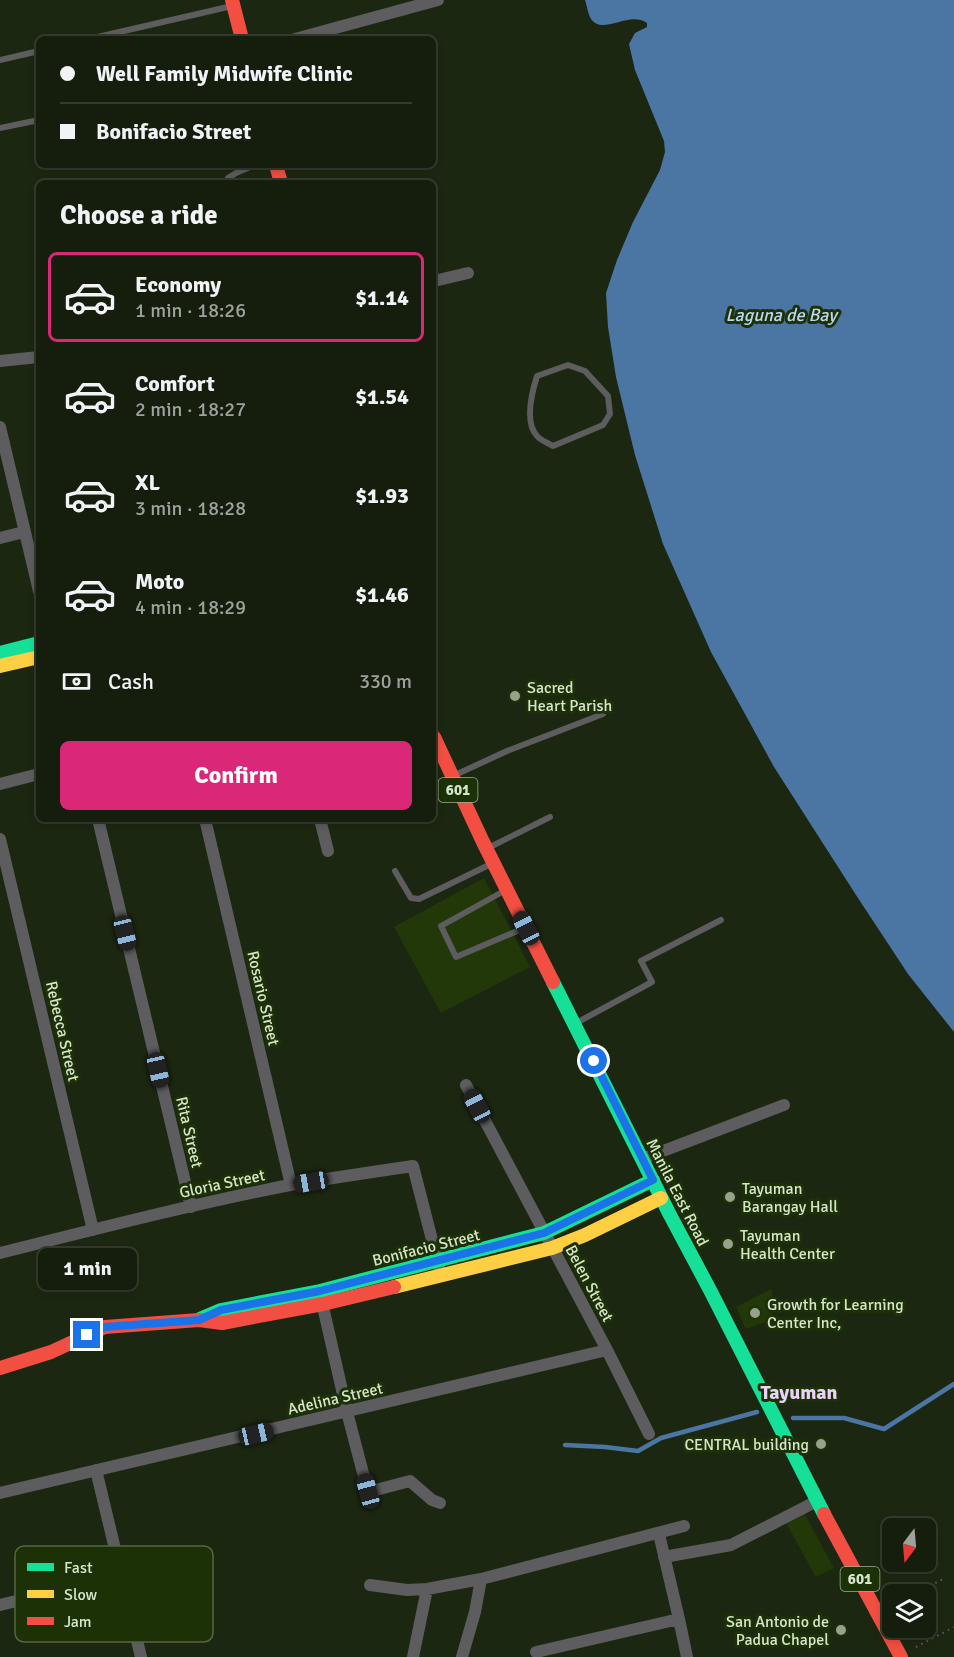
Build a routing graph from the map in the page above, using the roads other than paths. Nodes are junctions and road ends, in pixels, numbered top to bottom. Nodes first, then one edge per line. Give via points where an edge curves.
1 (438, 0) edge
2 (232, 3) edge
3 (101, 36) edge
4 (241, 36) edge
5 (306, 36) edge
6 (36, 52) edge
7 (0, 60) edge
8 (36, 121) edge
9 (0, 128) edge
10 (248, 168) edge
11 (228, 180) edge
12 (468, 273) dead end
13 (436, 281) edge
14 (36, 357) edge
15 (0, 361) edge
16 (0, 427) edge
17 (531, 427) joint
18 (3, 448) edge
19 (24, 532) junction
20 (0, 538) edge
21 (36, 579) edge
22 (36, 644) edge
23 (0, 653) edge
24 (36, 658) edge
25 (0, 666) edge
26 (603, 714) dead end
27 (436, 741) edge
28 (36, 775) edge
29 (452, 776) junction
30 (0, 784) edge
31 (550, 817) dead end
32 (99, 822) edge
33 (206, 822) edge
34 (321, 822) edge
35 (0, 839) edge
36 (487, 849) junction
37 (328, 851) dead end
38 (494, 863) junction
39 (395, 871) dead end
40 (507, 889) junction
41 (721, 920) dead end
42 (526, 928) junction
43 (575, 1024) junction
44 (466, 1085) dead end
45 (784, 1105) dead end
46 (642, 1159) junction
47 (653, 1180) junction
48 (291, 1185) junction
49 (662, 1198) junction
50 (191, 1207) junction
51 (93, 1230) junction
52 (544, 1233) junction
53 (552, 1248) junction
54 (0, 1253) edge
55 (438, 1262) junction
56 (442, 1275) junction
57 (321, 1298) junction
58 (607, 1350) junction
59 (0, 1368) edge
60 (347, 1412) junction
61 (649, 1434) dead end
62 (96, 1470) junction
63 (0, 1494) edge
64 (818, 1501) junction
65 (441, 1503) dead end
66 (684, 1526) dead end
67 (659, 1534) junction
68 (114, 1546) edge
69 (664, 1557) junction
70 (481, 1579) junction
71 (369, 1585) dead end
72 (427, 1590) junction
73 (15, 1601) edge
74 (0, 1605) edge
75 (679, 1619) junction
76 (137, 1642) edge
77 (536, 1652) dead end
78 (901, 1656) edge
79 (141, 1657) edge
80 (413, 1657) edge
81 (462, 1657) edge
82 (687, 1657) edge

1 - 5 street
2 - 3 lane
2 - 4 street
6 - 7 lane
8 - 9 lane
10 - 11 lane
12 - 13 street
14 - 15 street
16 - 18 street
17 - 17 lane via 537,437 553,446 603,425 609,414 608,396 585,371 568,365 537,376 531,395
18 - 19 street
19 - 20 street
19 - 21 street
22 - 23 street
24 - 25 street
26 - 29 lane
27 - 29 street, Manila East Road / 601
28 - 30 street
29 - 36 street, Manila East Road / 601
31 - 36 lane
32 - 50 street, Rita Street
33 - 48 street, Rosario Street
34 - 37 street
35 - 51 street, Rebecca Street
36 - 38 street, Manila East Road / 601
38 - 39 lane via 419,900 411,898
38 - 40 street, Manila East Road / 601
40 - 42 street, Manila East Road / 601
40 - 42 lane via 441,926 456,957
41 - 43 lane via 642,961 652,982
42 - 43 street, Manila East Road / 601
43 - 46 street, Manila East Road / 601
44 - 52 street, Belen Street
45 - 46 street
46 - 47 street, Manila East Road / 601
47 - 49 street, Manila East Road / 601
47 - 52 street, Bonifacio Street
48 - 50 street, Gloria Street
48 - 55 street, Gloria Street via 412,1166
49 - 53 street, Bonifacio Street
49 - 64 street, Manila East Road / 601
50 - 51 street, Gloria Street
51 - 54 street, Gloria Street
52 - 53 street, Belen Street
52 - 55 street, Bonifacio Street
53 - 56 street, Bonifacio Street
53 - 58 street, Belen Street
55 - 56 street, Gloria Street
55 - 57 street, Bonifacio Street
56 - 57 street, Bonifacio Street
57 - 59 street, Bonifacio Street via 222,1323 199,1320 105,1327 51,1352
57 - 60 street
58 - 60 street, Adelina Street
58 - 61 street, Belen Street
60 - 62 street, Adelina Street
60 - 65 street via 368,1491 410,1481
62 - 63 street, Adelina Street
62 - 68 street
64 - 69 street via 731,1545
64 - 78 street, Manila East Road / 601
66 - 67 street
67 - 69 street
67 - 70 street
69 - 75 street
70 - 72 street
70 - 81 street
71 - 72 street
72 - 80 street
73 - 74 street
75 - 77 street
75 - 82 street
76 - 79 street

